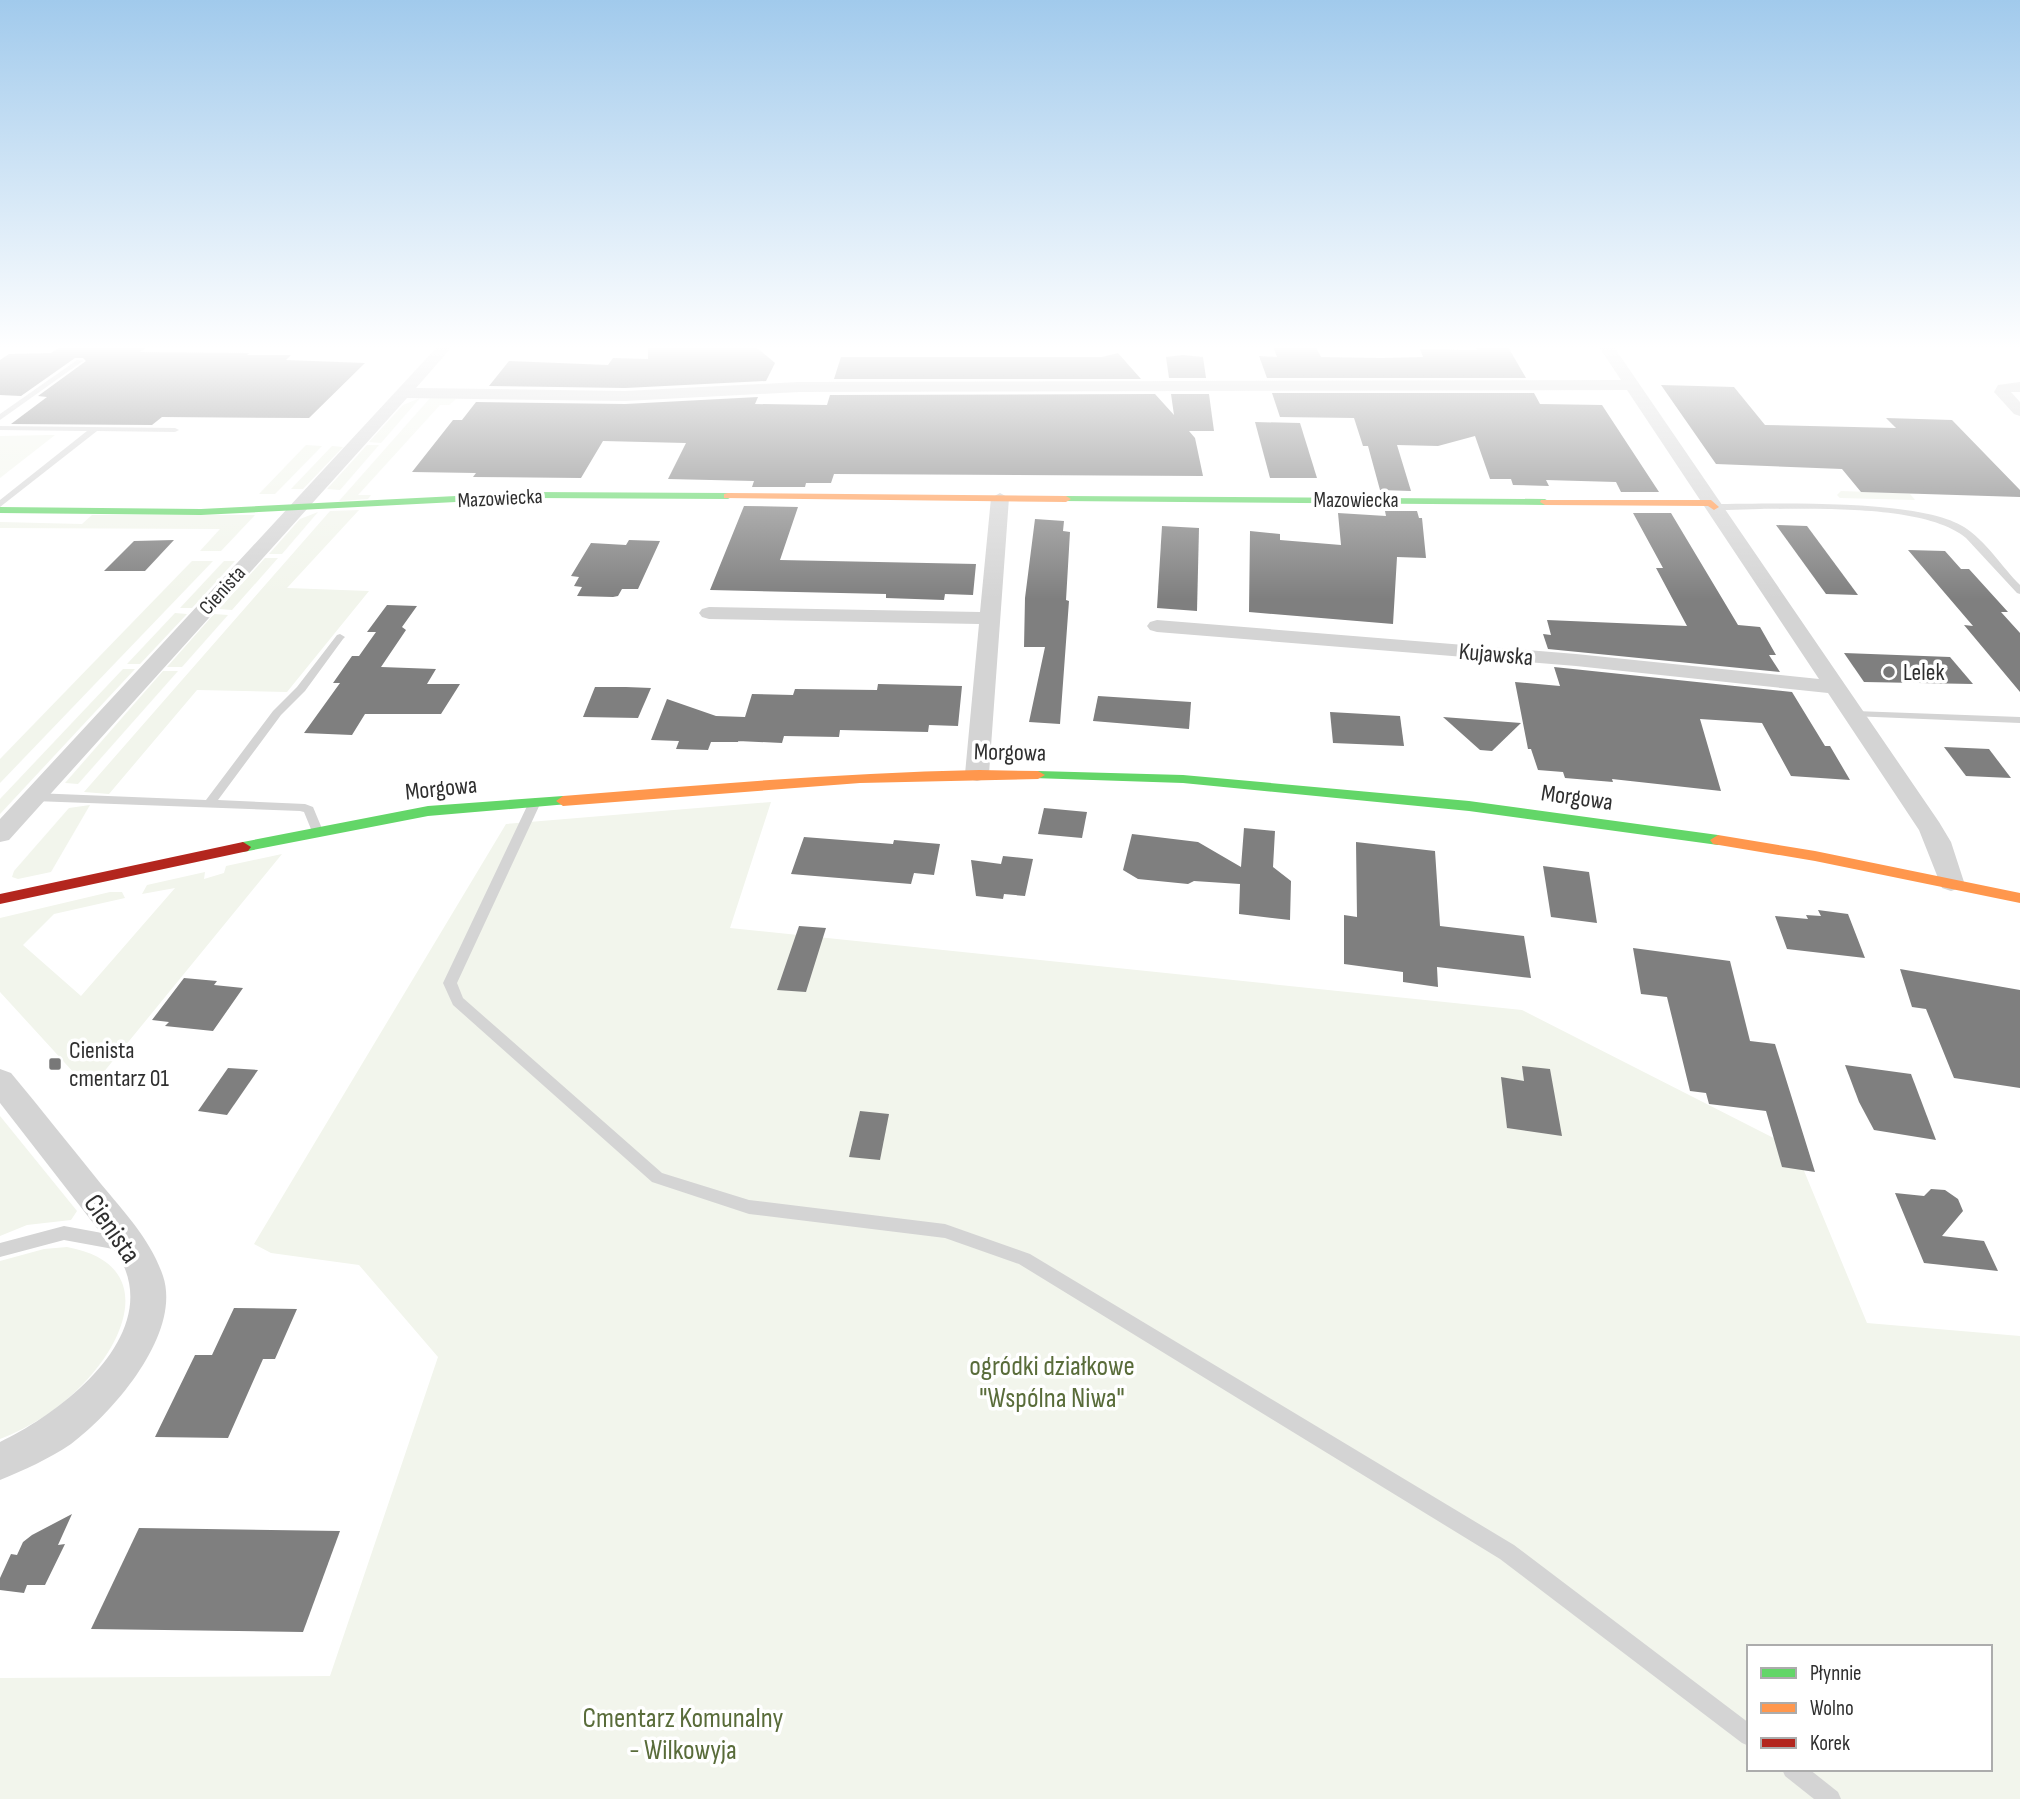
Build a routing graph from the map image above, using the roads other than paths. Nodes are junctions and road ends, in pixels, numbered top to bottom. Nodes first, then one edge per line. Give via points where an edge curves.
1 (93, 431) edge
2 (367, 431) edge
3 (1663, 431) edge
4 (1000, 498) junction
5 (1713, 505) junction
6 (0, 507) edge
7 (296, 509) junction
8 (2020, 591) edge
9 (709, 612) dead end
10 (988, 618) junction
11 (1157, 626) dead end
12 (340, 637) dead end
13 (1834, 687) junction
14 (1854, 714) junction
15 (2020, 720) edge
16 (977, 774) junction
17 (34, 797) junction
18 (534, 802) junction
19 (210, 803) junction
20 (317, 831) junction
21 (0, 834) edge
22 (1951, 881) junction
23 (2020, 898) edge
24 (0, 899) edge
25 (0, 1082) edge
26 (131, 1245) junction
27 (0, 1250) edge
28 (0, 1461) edge
29 (1747, 1734) edge
30 (1795, 1771) edge
31 (1831, 1799) edge

1 - 6 lane
2 - 7 street, Cienista
3 - 5 street
4 - 5 street, Mazowiecka
4 - 7 street, Mazowiecka via 533,495
4 - 10 street
5 - 8 lane via 1900,511 1935,517 1961,528
5 - 13 street
6 - 7 street, Mazowiecka via 201,512
7 - 17 street, Cienista
9 - 10 street
10 - 16 street
11 - 13 street, Kujawska via 1576,660
12 - 19 lane
13 - 14 street
14 - 15 lane
14 - 22 street via 1938,842
16 - 18 street, Morgowa
16 - 22 street, Morgowa via 1183,779 1469,806 1686,835
17 - 19 lane
17 - 21 street, Cienista
18 - 20 street, Morgowa via 428,811
18 - 29 lane via 450,983 458,1001 657,1178 749,1207 945,1231 1024,1258 1507,1552
19 - 20 lane via 306,808
20 - 24 street, Morgowa
22 - 23 street, Morgowa
25 - 26 street, Cienista
26 - 27 lane via 64,1233
26 - 28 street, Cienista via 148,1278 149,1298 133,1348 79,1413
30 - 31 lane

